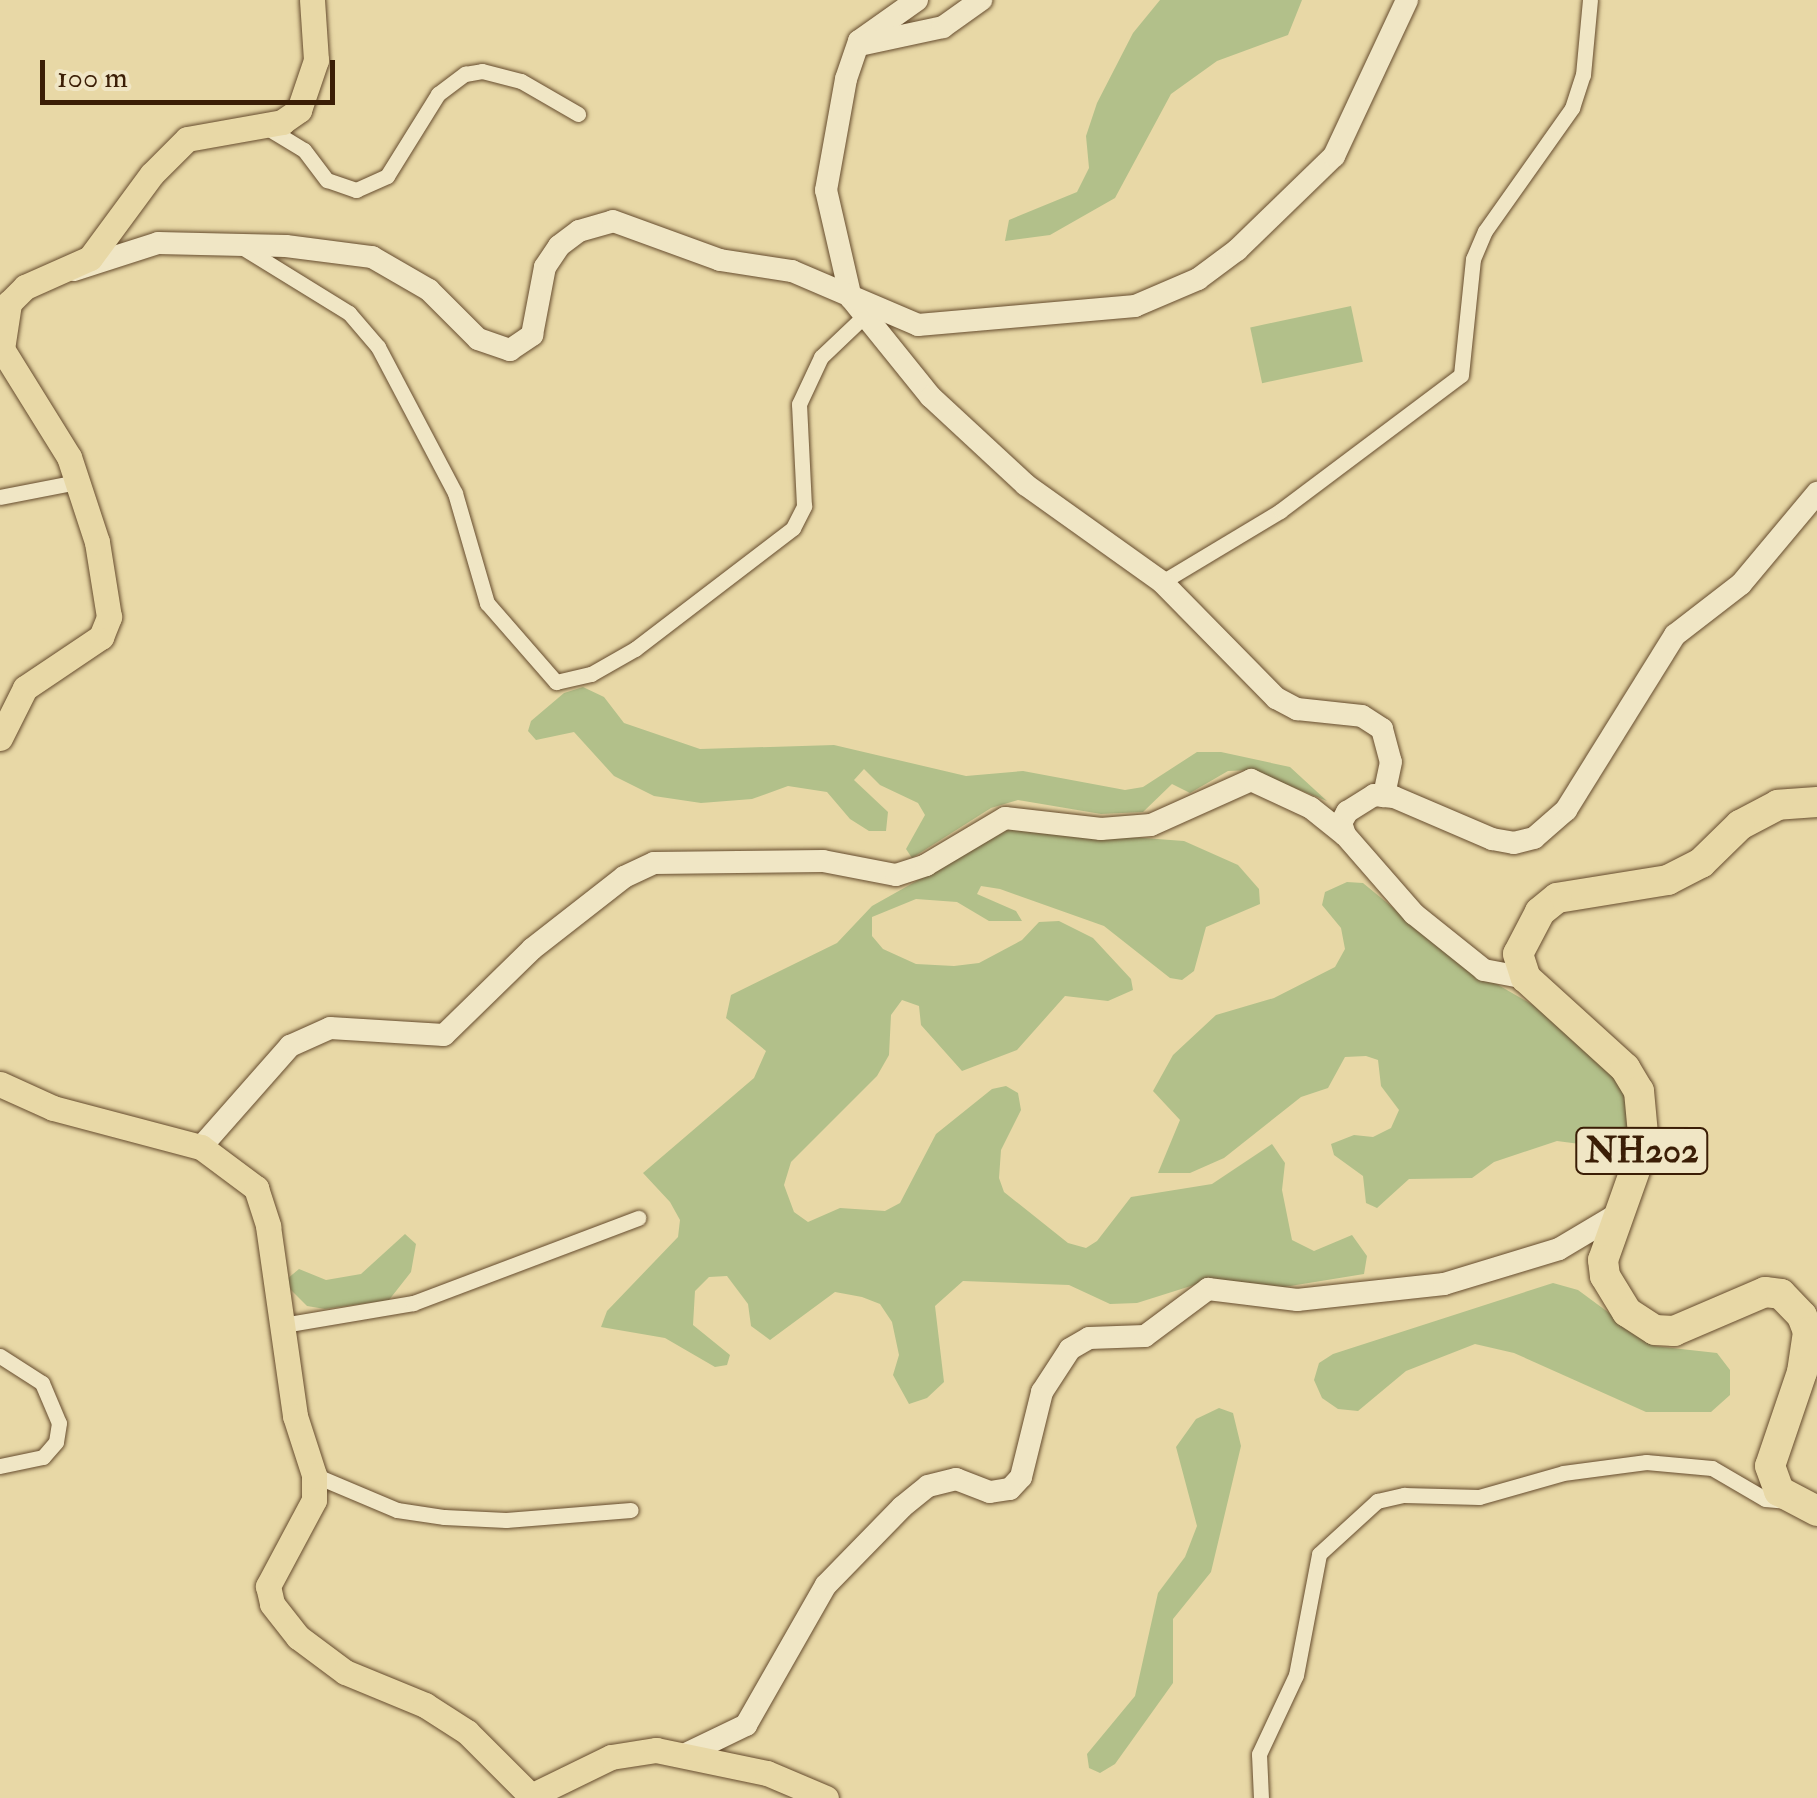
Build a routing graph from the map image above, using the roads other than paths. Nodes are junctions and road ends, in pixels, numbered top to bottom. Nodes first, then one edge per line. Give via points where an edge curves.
1 (312, 0) edge
2 (917, 0) edge
3 (981, 0) edge
4 (1407, 0) edge
5 (1590, 0) edge
6 (856, 46) junction
7 (578, 114) dead end
8 (263, 126) junction
9 (238, 244) junction
10 (71, 270) junction
11 (858, 307) junction
12 (77, 482) junction
13 (1817, 493) edge
14 (0, 497) edge
15 (1162, 582) junction
16 (0, 738) edge
17 (1384, 796) junction
18 (1817, 802) edge
19 (1346, 836) junction
20 (1526, 978) junction
21 (0, 1084) edge
22 (201, 1147) junction
23 (1621, 1212) junction
24 (638, 1218) dead end
25 (283, 1325) junction
26 (0, 1356) edge
27 (0, 1466) edge
28 (314, 1475) junction
29 (1804, 1506) edge
30 (631, 1510) dead end
31 (686, 1754) junction
32 (826, 1798) edge
33 (1260, 1798) edge

1 - 8 main road via 316,60 309,92 282,122
2 - 6 street
3 - 6 street via 943,26
4 - 11 street via 1334,156 1198,279 1134,306 938,324
5 - 15 street via 1583,75 1572,108 1485,231 1473,259 1460,375 1280,510
6 - 11 street via 826,179
7 - 8 street via 499,73 465,74 438,94 387,176 356,190 326,180 304,150
8 - 10 main road via 187,138 152,174 104,243
9 - 10 street via 146,244
9 - 11 street via 384,261 429,290 478,340 510,350 532,335 546,267 559,246 598,223 630,225 720,260 792,271
9 - 11 street via 349,313 378,346 455,493 486,604 556,682 590,674 635,649 793,528 804,506 799,404
10 - 12 main road via 25,287 9,303 2,349 56,434
11 - 15 street via 932,397 1026,485
12 - 14 street
12 - 16 main road via 98,542 109,617 101,637 26,688
13 - 17 street via 1751,574 1675,635 1566,810 1534,838 1514,844 1492,839 1418,804
15 - 17 street via 1276,698 1297,709 1362,716 1382,730 1391,762
17 - 19 street via 1359,800 1347,812 1341,823
18 - 20 highway via 1778,805 1740,824 1701,863 1668,880 1557,898 1518,954
19 - 20 street via 1454,949 1484,970
19 - 22 street via 1310,808 1251,780 1151,826 1101,829 1005,818 926,865 896,875 823,860 654,863 624,876 532,949 444,1036 330,1028 290,1046
20 - 23 highway, NH202 via 1625,1068 1639,1090 1644,1145
21 - 22 main road via 53,1108
22 - 25 main road via 256,1188
23 - 29 highway, NH202 via 1603,1260 1604,1276 1638,1322 1655,1330 1693,1327 1765,1292 1780,1294 1802,1316 1808,1332 1802,1372 1770,1466
23 - 31 street via 1559,1249 1444,1284 1298,1300 1208,1289 1145,1336 1088,1338 1070,1348 1042,1392 1021,1477 1010,1488 990,1492 956,1479 928,1486 902,1507 826,1585 746,1725
24 - 25 street via 413,1304
25 - 28 main road via 295,1416
26 - 27 street via 42,1384 59,1423 44,1457
28 - 30 street via 396,1510 444,1517 506,1520
28 - 31 main road via 314,1500 268,1586 283,1621 320,1655 467,1732 531,1796 611,1757
29 - 33 street via 1765,1499 1712,1468 1646,1462 1563,1473 1479,1496 1404,1494 1377,1501 1320,1554 1296,1675 1259,1754
31 - 32 main road via 767,1772

